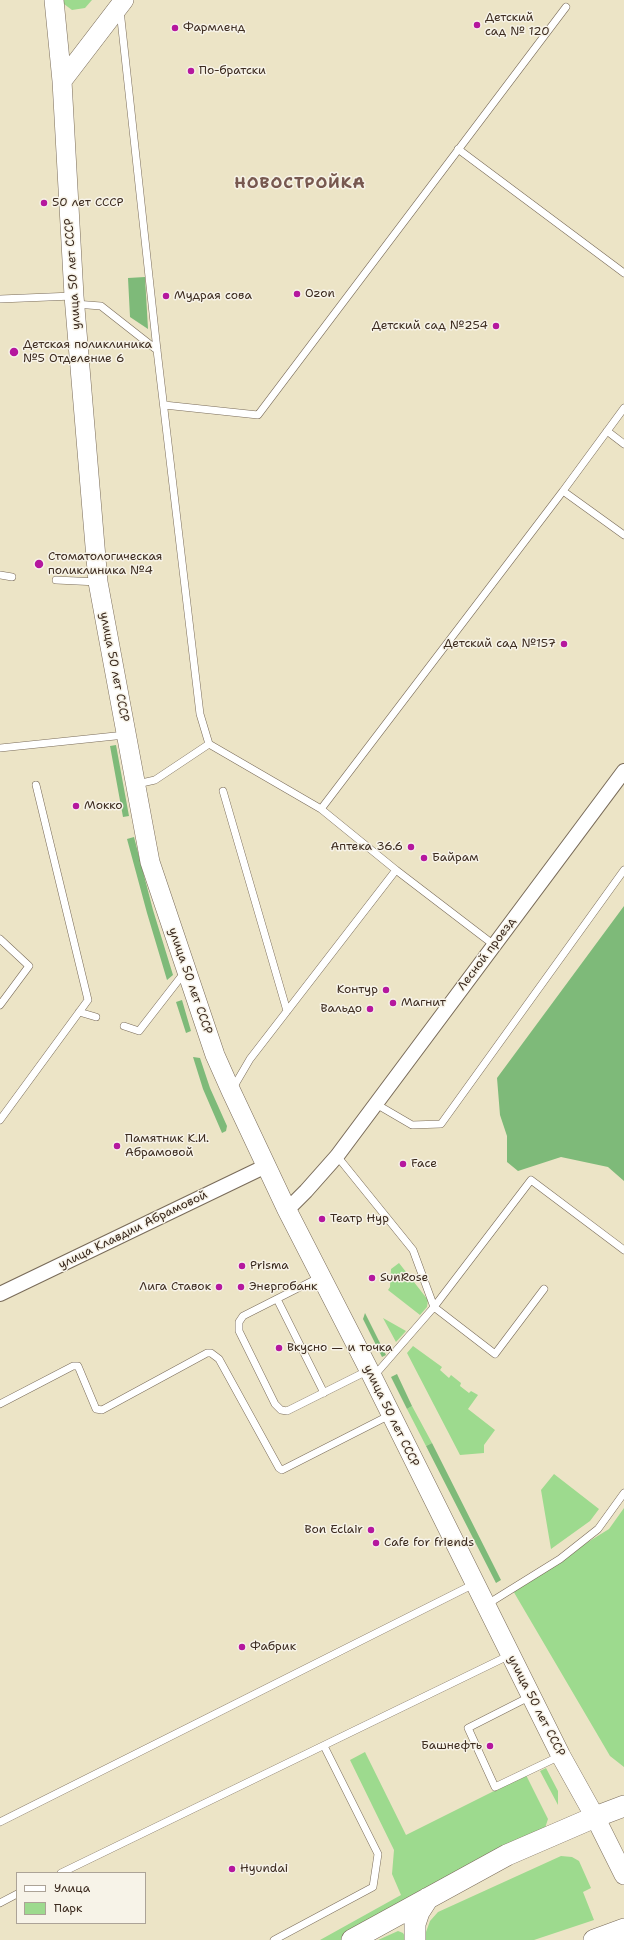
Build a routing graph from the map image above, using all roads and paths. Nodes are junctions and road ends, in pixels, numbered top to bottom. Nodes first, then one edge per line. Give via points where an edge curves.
1 (54, 0) edge
2 (122, 3) edge
3 (566, 7) dead end
4 (62, 81) junction
5 (458, 149) junction
6 (624, 273) edge
7 (0, 299) edge
8 (74, 300) junction
9 (157, 350) junction
10 (164, 405) junction
11 (624, 408) edge
12 (607, 431) junction
13 (624, 444) edge
14 (563, 491) junction
15 (624, 535) edge
16 (0, 575) edge
17 (12, 577) dead end
18 (56, 580) dead end
19 (98, 582) junction
20 (127, 735) junction
21 (209, 744) junction
22 (0, 748) edge
23 (624, 770) edge
24 (136, 784) junction
25 (36, 785) dead end
26 (223, 791) dead end
27 (321, 809) junction
28 (396, 870) junction
29 (624, 870) edge
30 (0, 939) edge
31 (494, 945) junction
32 (187, 970) junction
33 (0, 1005) edge
34 (287, 1011) junction
35 (78, 1012) junction
36 (96, 1017) dead end
37 (124, 1026) dead end
38 (231, 1091) junction
39 (376, 1104) junction
40 (0, 1120) edge
41 (337, 1156) junction
42 (266, 1166) junction
43 (287, 1210) junction
44 (624, 1250) edge
45 (321, 1277) junction
46 (544, 1289) dead end
47 (0, 1294) edge
48 (277, 1299) junction
49 (434, 1307) junction
50 (371, 1374) junction
51 (324, 1393) junction
52 (0, 1404) edge
53 (390, 1415) junction
54 (624, 1493) edge
55 (475, 1584) junction
56 (486, 1606) junction
57 (510, 1655) junction
58 (531, 1696) junction
59 (324, 1746) junction
60 (561, 1756) junction
61 (624, 1806) edge
62 (595, 1817) junction
63 (0, 1822) edge
64 (63, 1872) edge
65 (624, 1875) edge
66 (16, 1894) edge
67 (428, 1898) junction
68 (0, 1902) edge
69 (624, 1929) edge
70 (274, 1940) edge
71 (352, 1940) edge
72 (415, 1940) edge
73 (594, 1940) edge

1 - 4 main road, улица 50 лет СССР
2 - 4 main road
2 - 9 lane
3 - 5 lane
4 - 8 main road, улица 50 лет СССР
5 - 6 lane
5 - 10 lane via 258,415
7 - 8 lane
8 - 9 lane via 101,306
8 - 19 main road, улица 50 лет СССР
9 - 10 lane
10 - 21 lane via 200,714
11 - 12 lane
12 - 13 lane
12 - 14 lane
14 - 15 lane
14 - 27 lane
16 - 17 lane
18 - 19 lane
19 - 20 main road, улица 50 лет СССР
20 - 22 lane
20 - 24 main road, улица 50 лет СССР
21 - 24 lane via 155,780
21 - 27 lane
23 - 31 street, Лесной проезд
24 - 32 main road, улица 50 лет СССР via 150,862
25 - 35 lane via 88,1000
26 - 34 lane
27 - 28 lane
28 - 31 lane
28 - 34 lane
29 - 39 lane via 441,1124 412,1126
30 - 33 lane via 29,966
31 - 39 street, Лесной проезд
32 - 37 lane via 139,1031
32 - 38 main road, улица 50 лет СССР via 215,1055
34 - 38 lane via 250,1059
35 - 36 lane
35 - 40 lane
38 - 42 main road, улица 50 лет СССР
39 - 41 street, Лесной проезд
41 - 43 street, Лесной проезд
41 - 49 lane via 413,1250
42 - 43 main road, улица 50 лет СССР
42 - 47 street, улица Клавдии Абрамовой
43 - 45 main road, улица 50 лет СССР
44 - 49 lane via 531,1180
45 - 48 lane
45 - 50 main road, улица 50 лет СССР
46 - 49 lane via 495,1354
48 - 51 lane
48 - 51 lane via 243,1316 238,1322 239,1331 274,1404 287,1411
49 - 50 lane
50 - 51 lane
50 - 53 main road, улица 50 лет СССР
52 - 53 lane via 73,1366 78,1366 96,1408 102,1410 211,1353 218,1359 282,1470
53 - 55 main road, улица 50 лет СССР
54 - 56 lane via 598,1529 560,1560
55 - 56 main road, улица 50 лет СССР
55 - 63 lane
56 - 57 main road, улица 50 лет СССР
57 - 58 main road, улица 50 лет СССР
57 - 59 lane
58 - 60 main road, улица 50 лет СССР
58 - 60 lane via 468,1728 495,1787
59 - 64 lane
59 - 70 lane via 378,1854 373,1887
60 - 62 main road, улица 50 лет СССР
61 - 62 main road
62 - 65 main road, улица 50 лет СССР
62 - 67 main road via 507,1855
66 - 68 lane
67 - 71 main road
67 - 72 main road via 414,1924
69 - 73 main road

